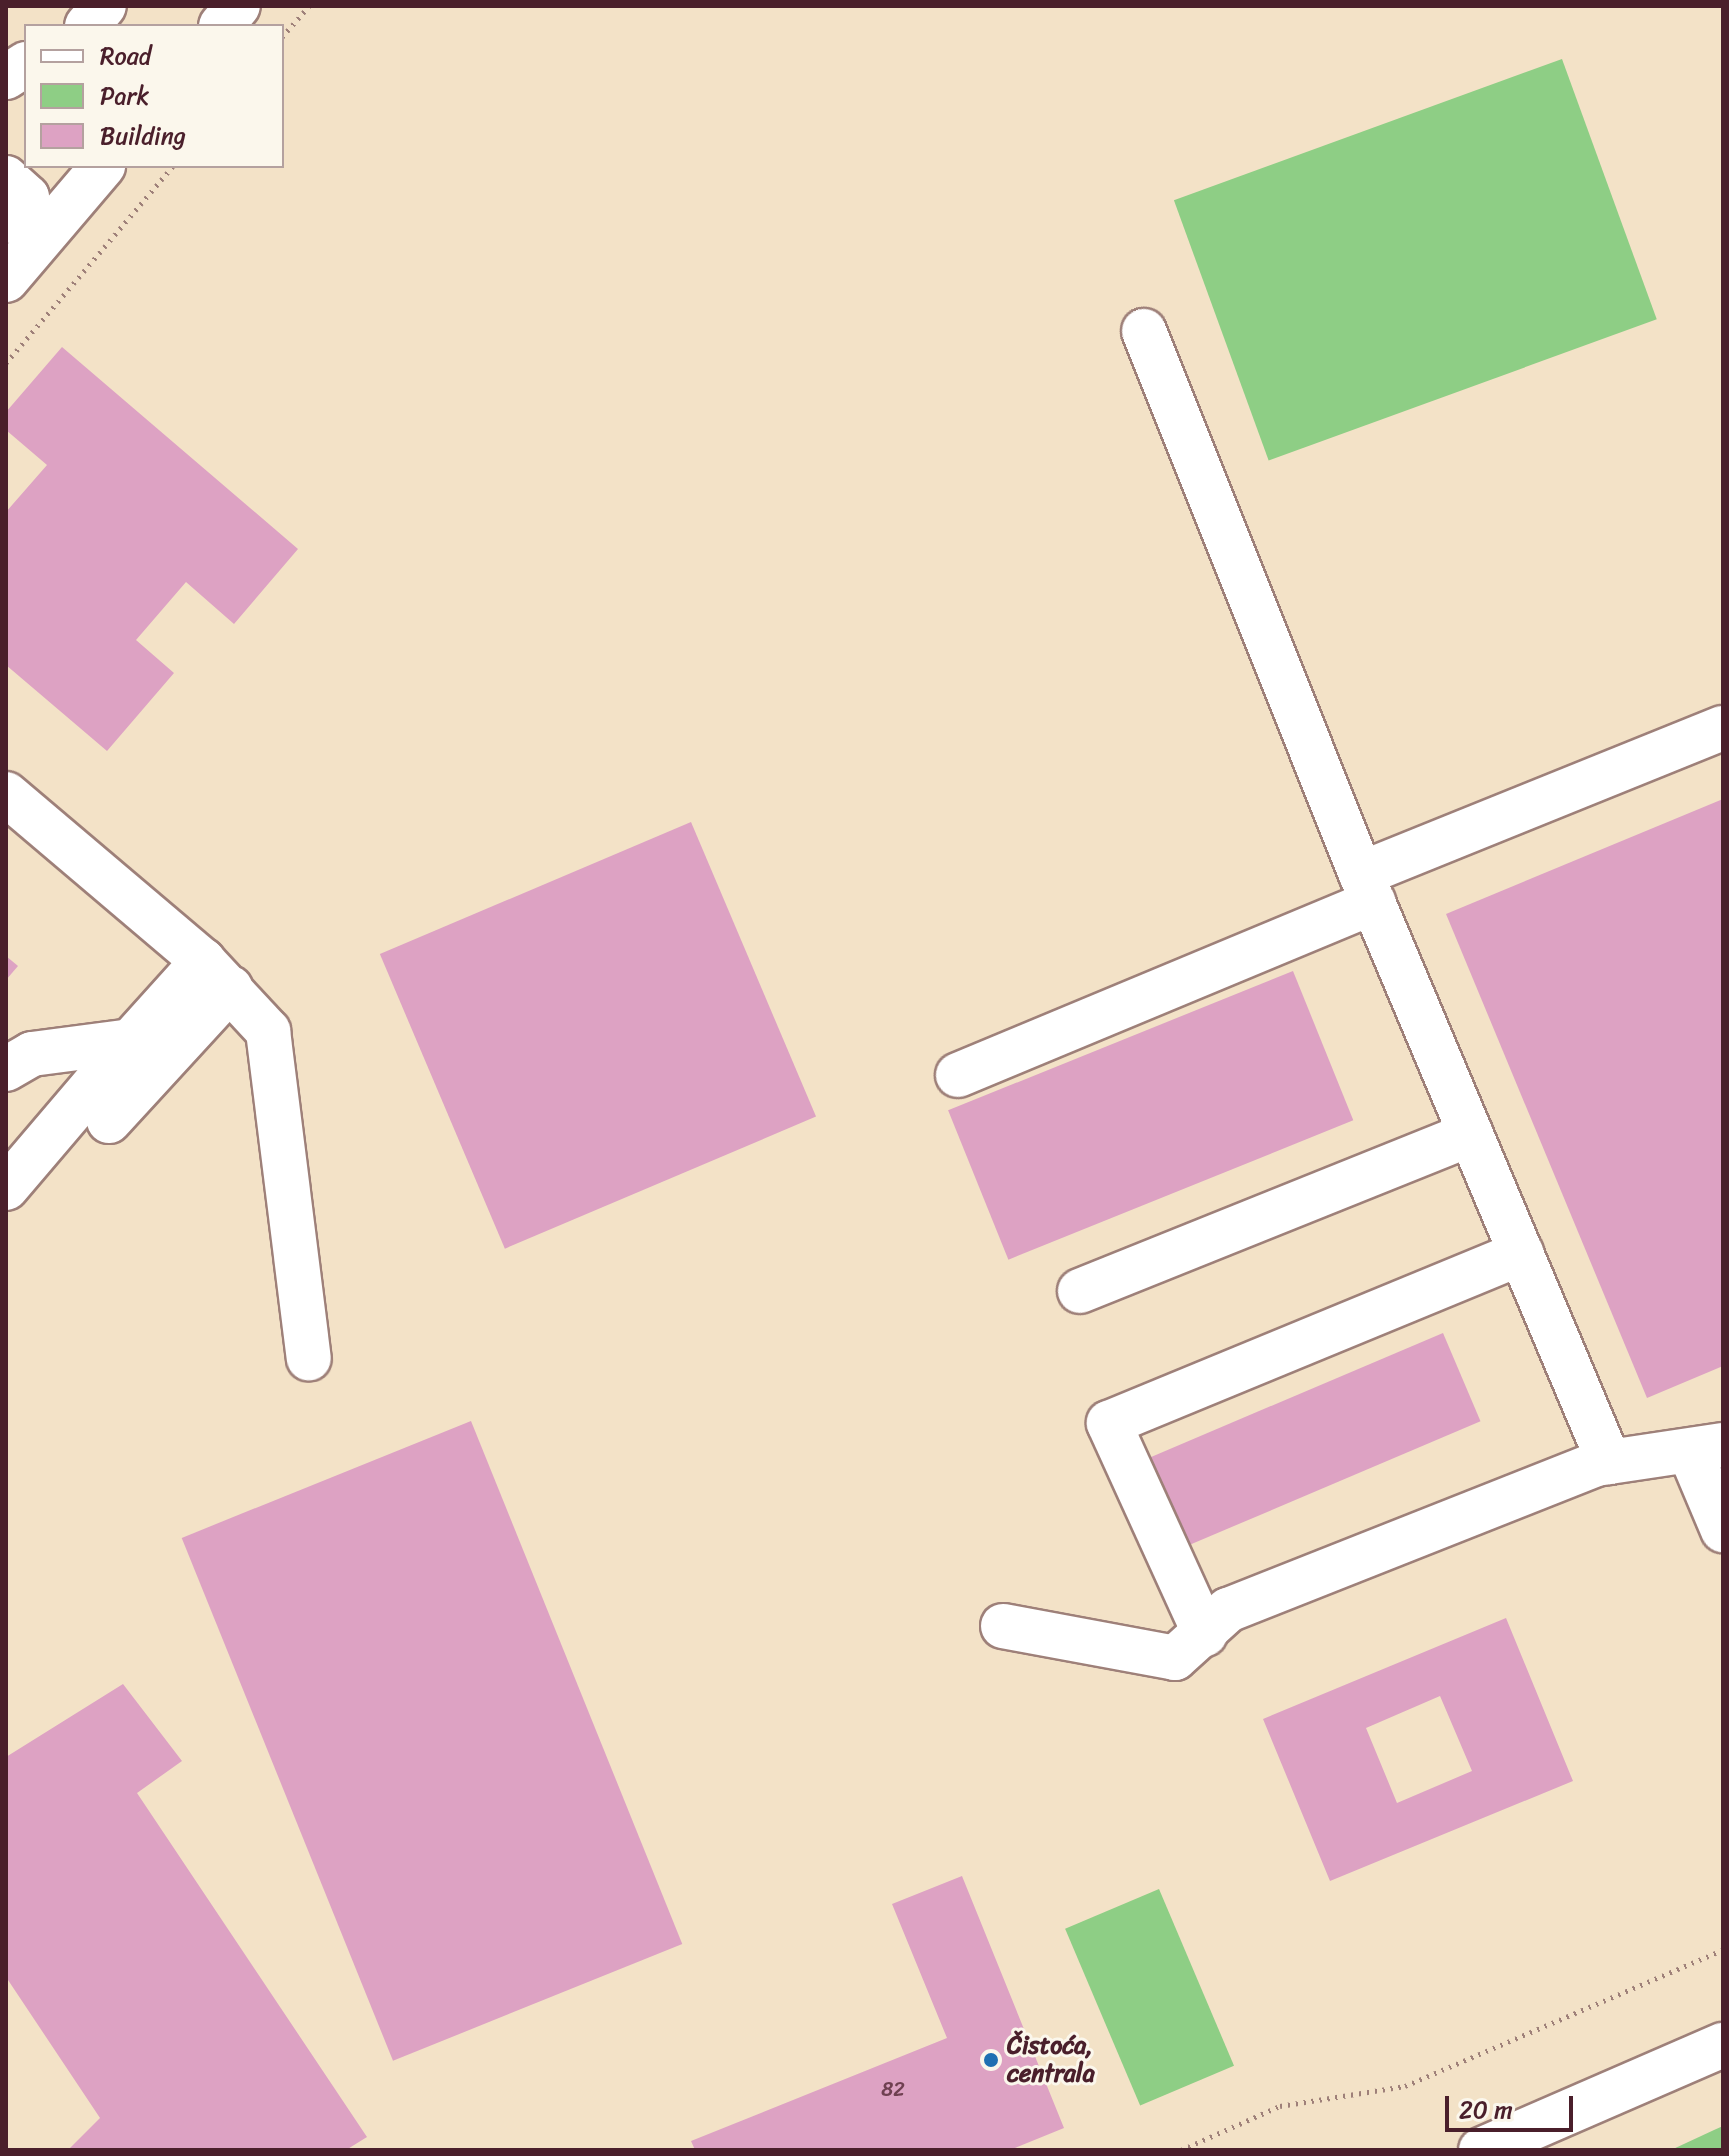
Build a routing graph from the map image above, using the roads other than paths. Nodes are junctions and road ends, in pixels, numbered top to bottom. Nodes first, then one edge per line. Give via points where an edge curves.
1 (104, 6) edge
2 (238, 6) edge
3 (89, 24) edge
4 (223, 24) edge
5 (24, 65) edge
6 (6, 77) edge
7 (101, 168) edge
8 (6, 178) edge
9 (6, 221) edge
10 (6, 280) edge
11 (1144, 331) dead end
12 (1723, 728) edge
13 (6, 794) edge
14 (1367, 888) junction
15 (217, 974) junction
16 (131, 1041) junction
17 (6, 1069) edge
18 (958, 1075) dead end
19 (109, 1121) dead end
20 (1471, 1134) junction
21 (6, 1188) edge
22 (1521, 1253) junction
23 (1080, 1291) dead end
24 (309, 1358) dead end
25 (1706, 1448) edge
26 (1609, 1462) junction
27 (1723, 1530) edge
28 (1003, 1626) dead end
29 (1205, 1634) junction
30 (1723, 2045) edge
31 (1481, 2150) edge

1 - 3 street
2 - 4 street
5 - 6 street
7 - 10 street
8 - 9 street via 27,197
11 - 14 street
12 - 14 street
13 - 15 street
14 - 18 street
14 - 20 street
15 - 16 street
15 - 19 street
15 - 24 street via 268,1031
16 - 17 street via 32,1054
16 - 21 street
20 - 22 street
20 - 23 street
22 - 26 street
22 - 29 street via 1109,1423
25 - 26 street
25 - 27 street
26 - 29 street via 1228,1610
28 - 29 street via 1175,1658
30 - 31 street

